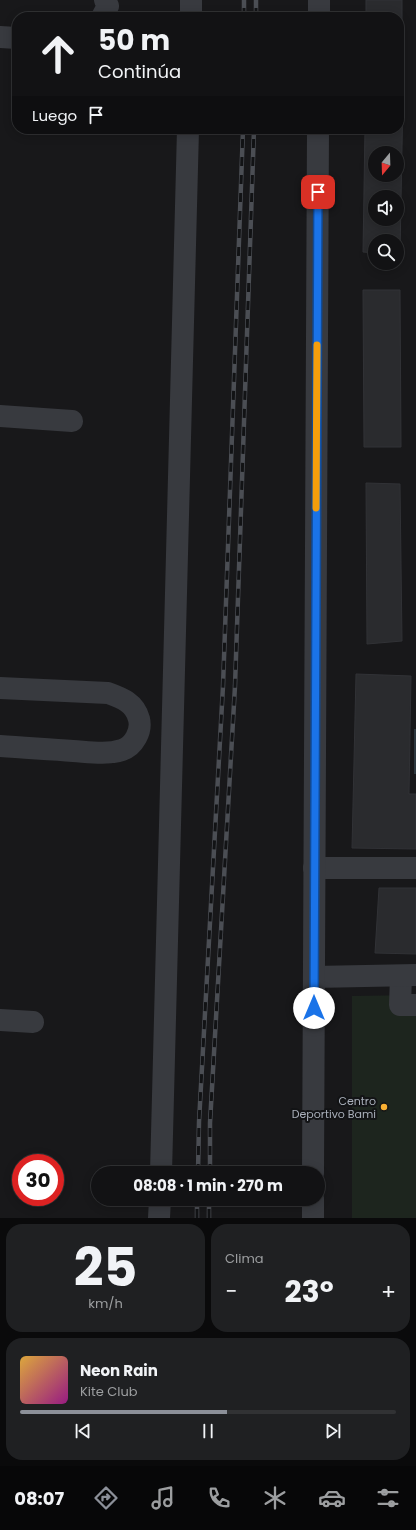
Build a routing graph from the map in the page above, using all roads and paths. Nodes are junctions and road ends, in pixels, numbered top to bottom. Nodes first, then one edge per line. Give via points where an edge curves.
1 (105, 0) edge
2 (192, 0) edge
3 (319, 0) edge
4 (105, 12) edge
5 (191, 12) edge
6 (319, 12) edge
7 (0, 37) edge
8 (12, 38) edge
9 (188, 134) edge
10 (318, 134) edge
11 (0, 416) edge
12 (72, 421) dead end
13 (0, 688) edge
14 (0, 746) edge
15 (314, 868) junction
16 (416, 868) edge
17 (408, 975) edge
18 (314, 977) junction
19 (416, 1006) edge
20 (0, 1020) edge
21 (33, 1022) dead end
22 (160, 1166) edge
23 (313, 1166) edge
24 (160, 1206) edge
25 (313, 1206) edge
26 (160, 1218) edge
27 (313, 1218) edge

1 - 4 street via 108,6
2 - 5 street
3 - 6 street
7 - 8 street
9 - 22 street
10 - 15 street
11 - 12 street
13 - 14 street via 108,693 123,698 134,708 139,720 139,732 133,743 122,750 103,753
15 - 16 street
15 - 18 street
17 - 18 street
17 - 19 street via 400,1006
18 - 23 street
20 - 21 street
24 - 26 street
25 - 27 street

